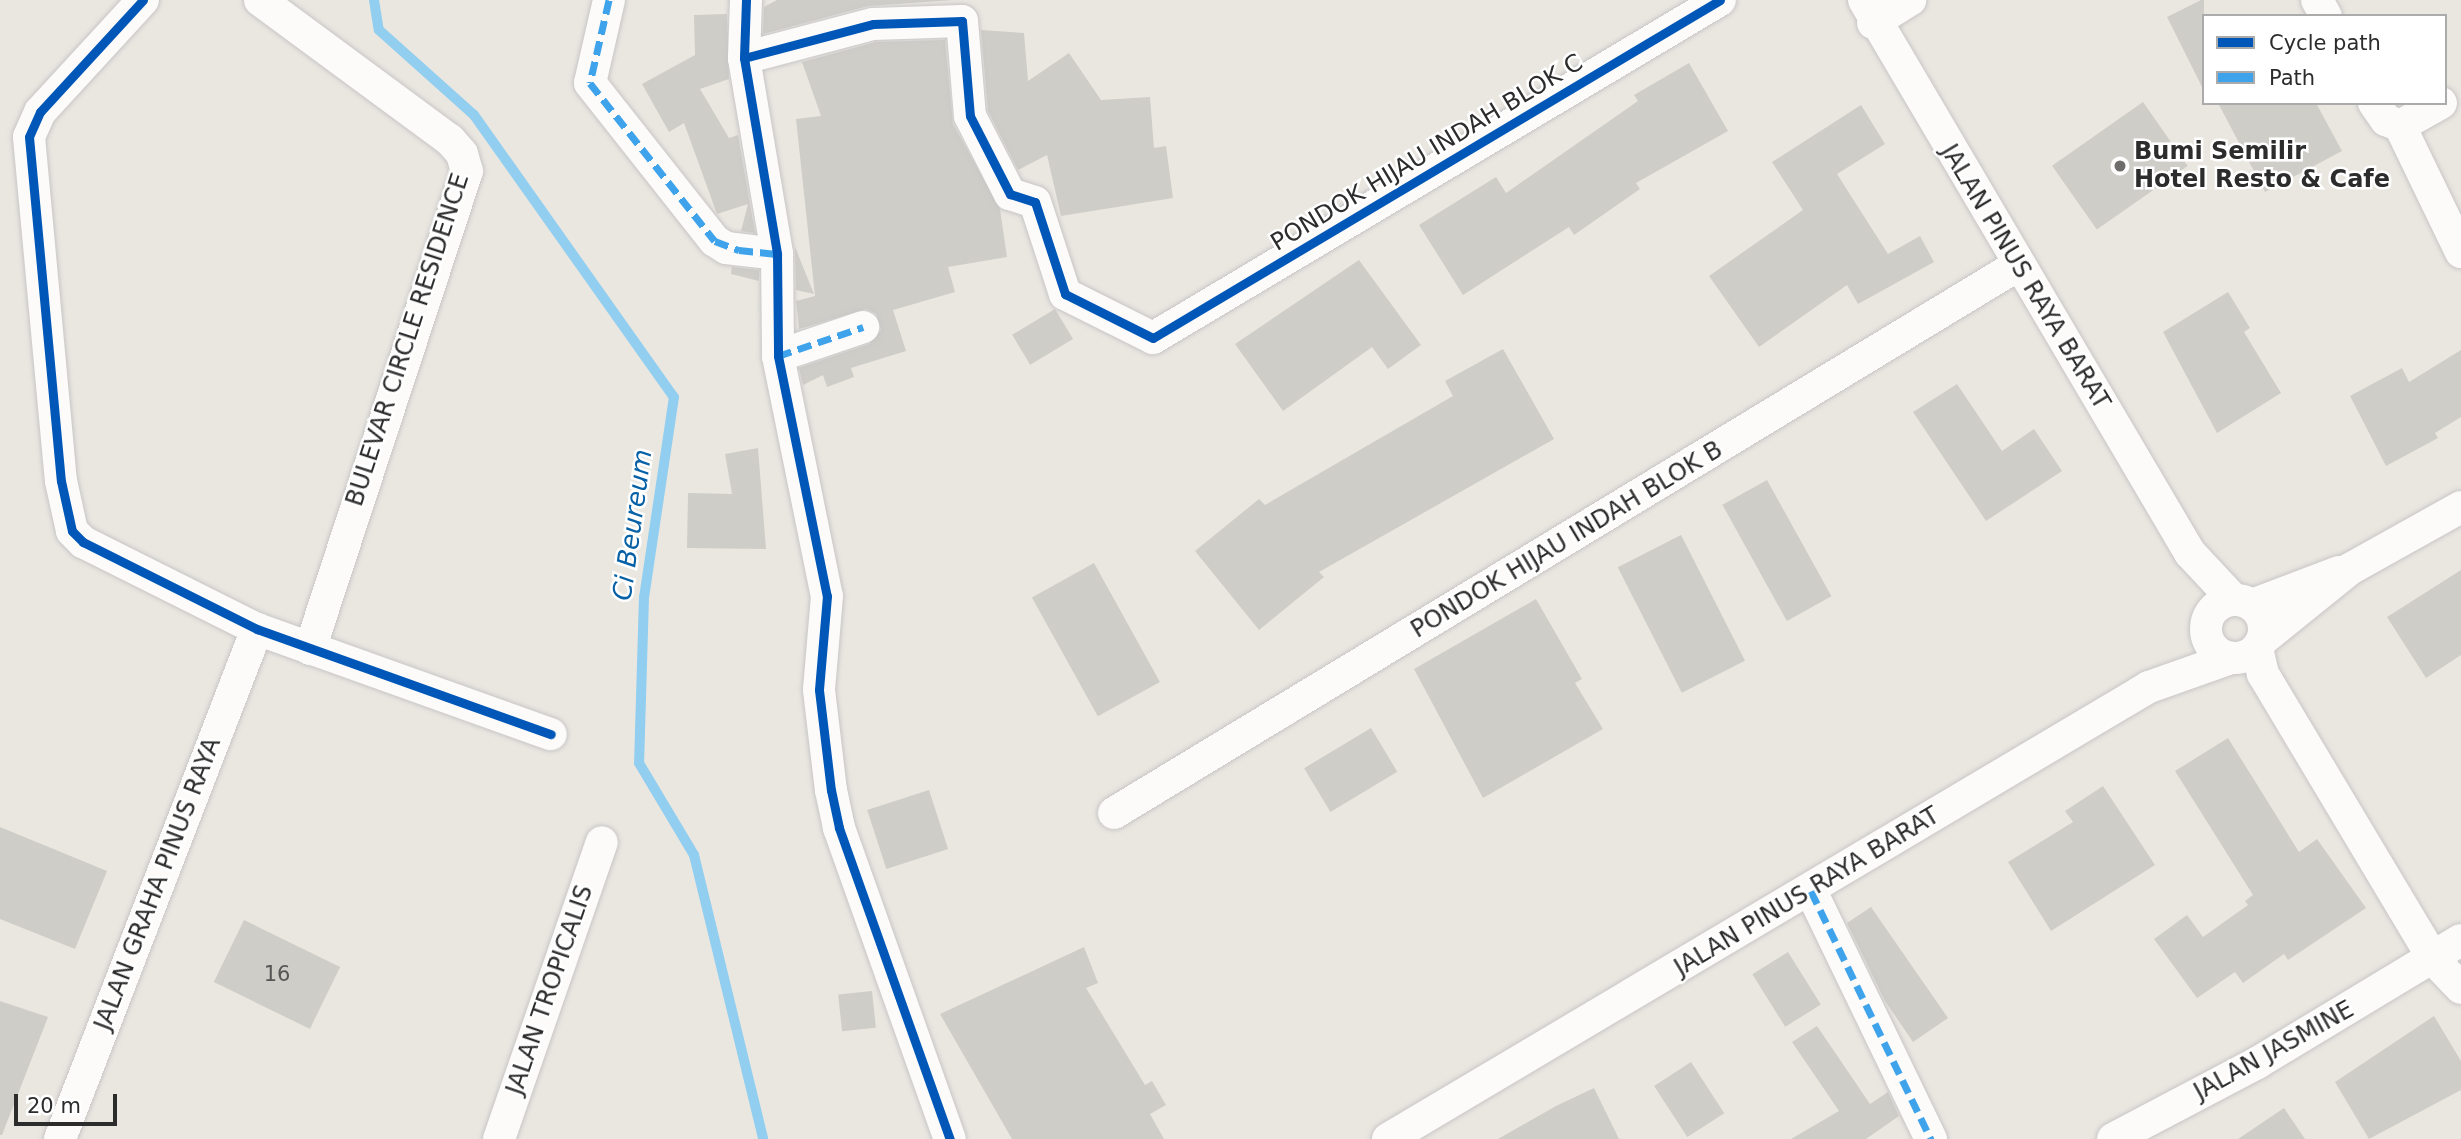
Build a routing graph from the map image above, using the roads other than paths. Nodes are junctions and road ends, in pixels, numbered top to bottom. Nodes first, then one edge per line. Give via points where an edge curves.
1 (142, 0) edge
2 (260, 0) edge
3 (609, 0) edge
4 (746, 0) edge
5 (1720, 0) edge
6 (1910, 0) edge
7 (1868, 11) edge
8 (744, 58) junction
9 (2375, 105) edge
10 (2437, 105) edge
11 (2400, 126) junction
12 (2461, 252) edge
13 (777, 254) junction
14 (2018, 265) junction
15 (863, 327) dead end
16 (778, 356) junction
17 (2461, 507) edge
18 (2350, 569) junction
19 (2225, 613) junction
20 (257, 629) junction
21 (310, 649) junction
22 (2251, 656) junction
23 (2149, 687) junction
24 (551, 734) dead end
25 (1114, 813) dead end
26 (602, 842) dead end
27 (1811, 891) junction
28 (2461, 940) edge
29 (2434, 960) junction
30 (2461, 988) edge
31 (60, 1139) edge
32 (499, 1139) edge
33 (950, 1139) edge
34 (1388, 1139) edge
35 (1931, 1139) edge
36 (2113, 1139) edge

1 - 20 street via 40,112 29,137 66,516 83,542
2 - 21 street, BULEVAR CIRCLE RESIDENCE via 450,140 462,154 467,171
3 - 13 street via 590,83 715,241 726,248
4 - 8 street
5 - 8 street, PONDOK HIJAU INDAH BLOK C via 1153,338 1065,294 1035,202 1010,194 970,116 961,21 873,24
6 - 7 street
7 - 14 street, JALAN PINUS RAYA BARAT
8 - 13 street
9 - 11 street via 2386,120
10 - 11 street
11 - 12 street
13 - 16 street
14 - 19 street, JALAN PINUS RAYA BARAT
14 - 25 street, PONDOK HIJAU INDAH BLOK B
15 - 16 street
16 - 33 street via 827,596 819,690 839,828
17 - 18 street
18 - 19 street
18 - 22 street, JALAN PINUS RAYA BARAT
19 - 22 street via 2214,650
19 - 22 street, JALAN PINUS RAYA BARAT via 2263,620
19 - 23 street
20 - 21 street
20 - 31 street, JALAN GRAHA PINUS RAYA
21 - 24 street
22 - 23 street, JALAN PINUS RAYA BARAT
22 - 29 street
23 - 27 street, JALAN PINUS RAYA BARAT
26 - 32 street, JALAN TROPICALIS
27 - 34 street, JALAN PINUS RAYA BARAT
27 - 35 street
28 - 29 street, JALAN JASMINE
29 - 30 street
29 - 36 street, JALAN JASMINE via 2258,1063

